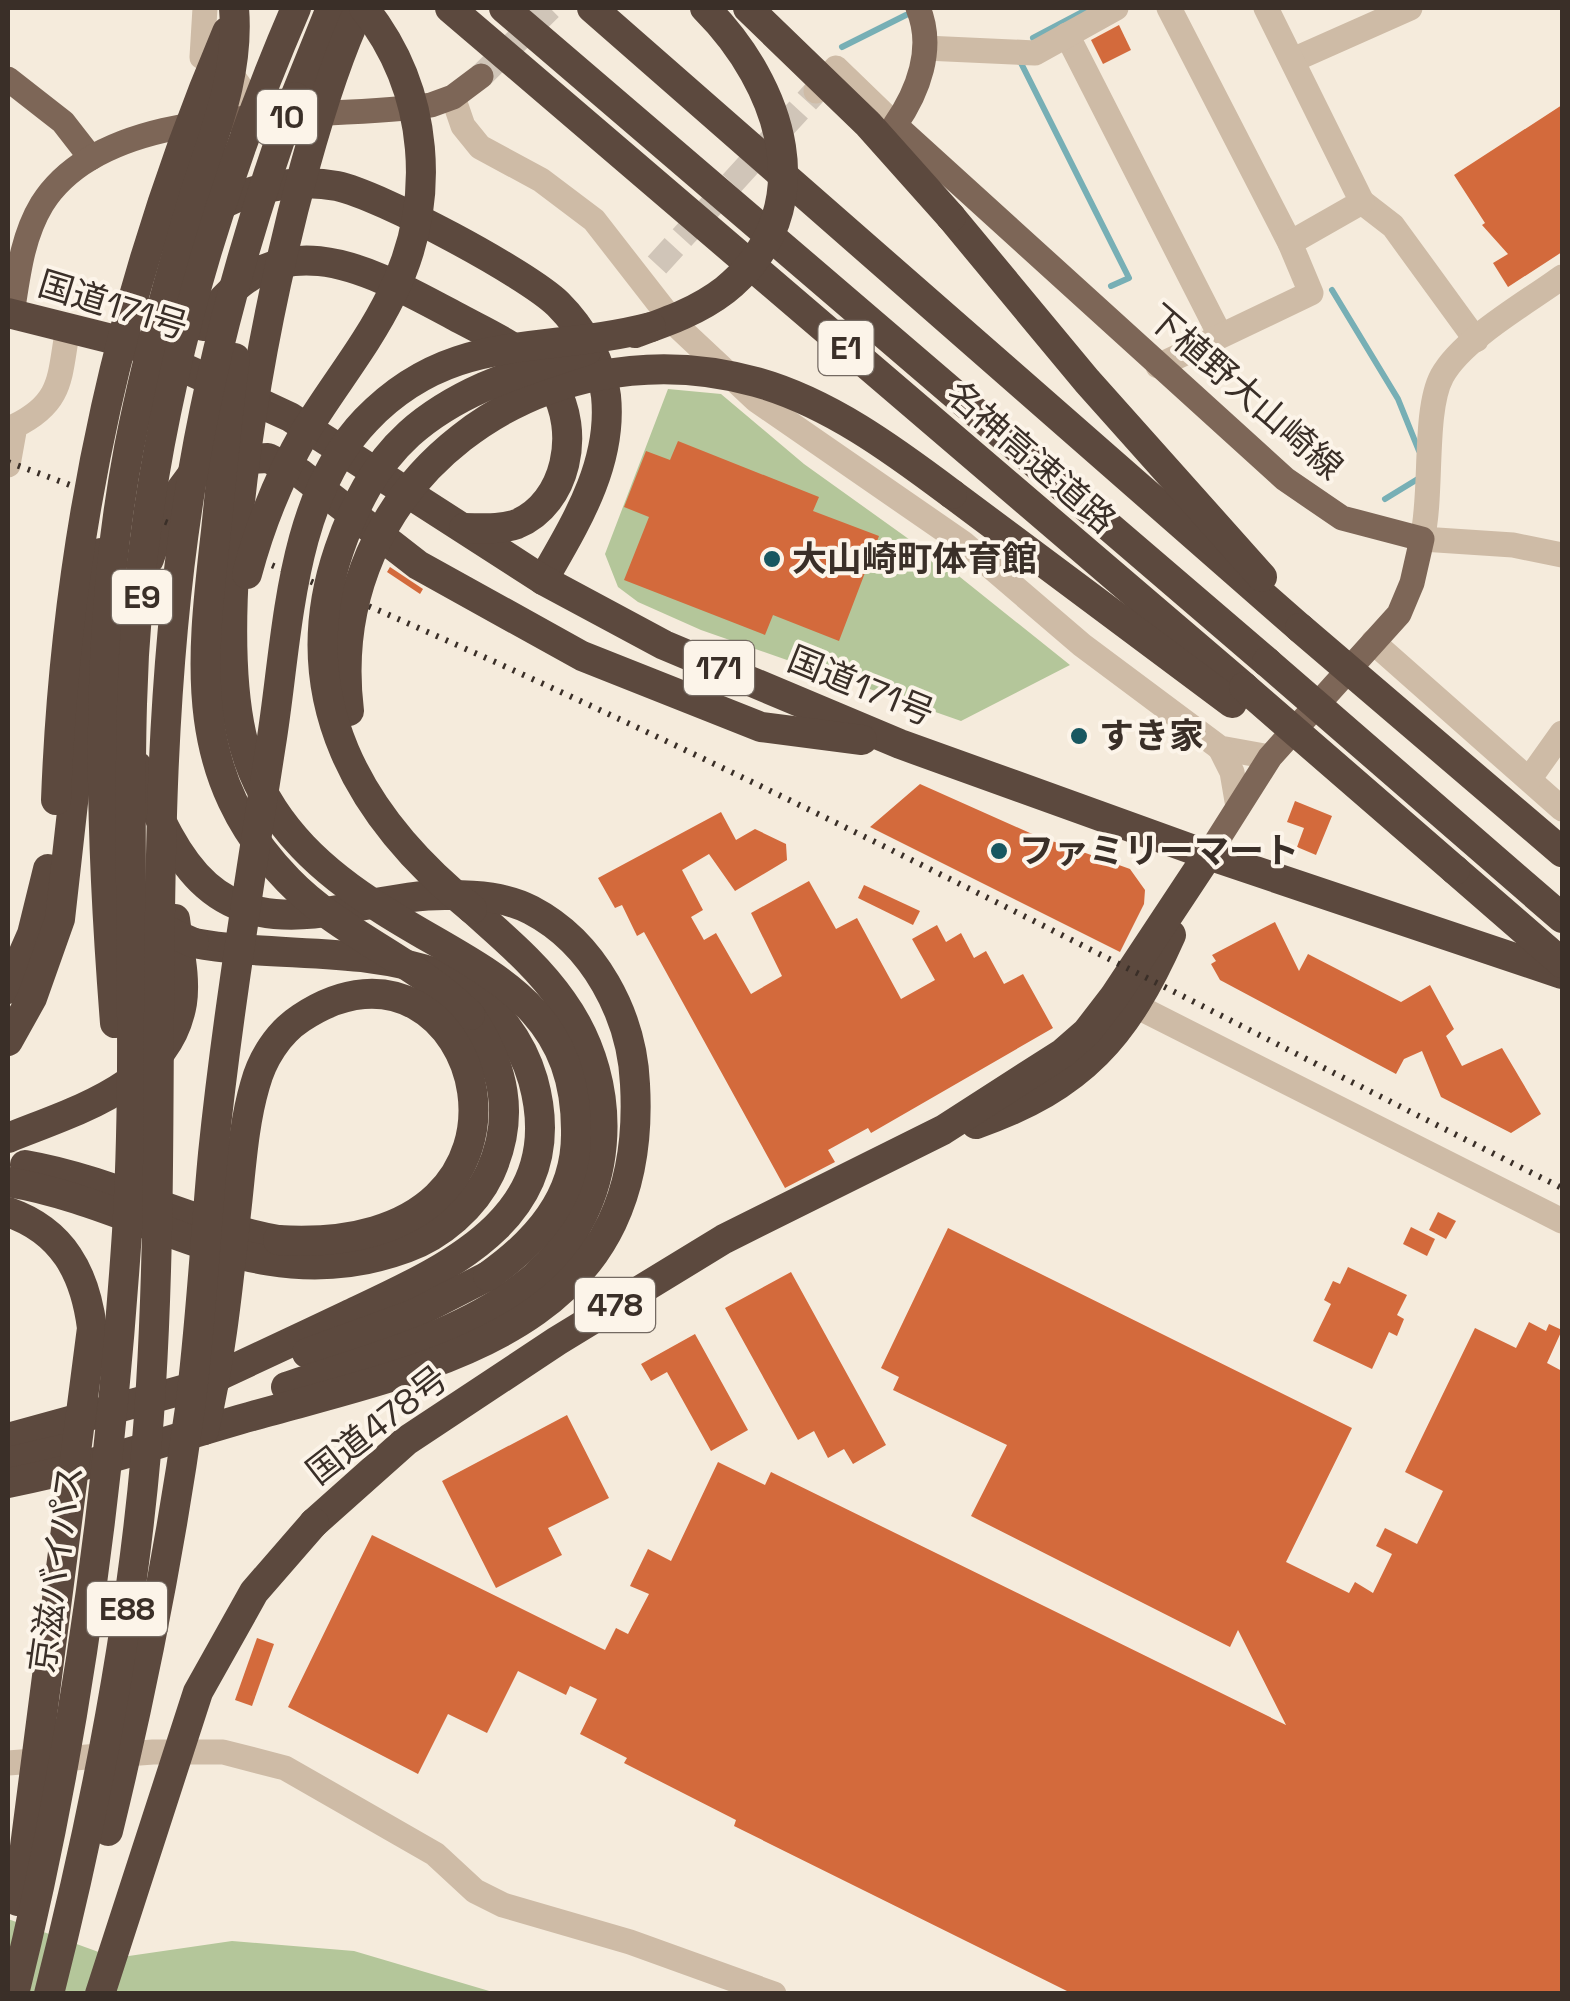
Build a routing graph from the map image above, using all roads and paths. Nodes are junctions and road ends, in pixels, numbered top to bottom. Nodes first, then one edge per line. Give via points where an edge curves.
1 (205, 8) edge
2 (236, 8) edge
3 (296, 8) edge
4 (331, 8) edge
5 (362, 8) edge
6 (450, 8) edge
7 (504, 8) edge
8 (585, 8) edge
9 (592, 8) edge
10 (705, 8) edge
11 (748, 8) edge
12 (918, 8) edge
13 (1116, 8) edge
14 (1168, 8) edge
15 (1266, 8) edge
16 (1410, 8) edge
17 (1067, 35) junction
18 (926, 48) junction
19 (1294, 60) junction
20 (481, 76) tunnel mouth
21 (670, 78) junction
22 (8, 79) edge
23 (816, 91) tunnel mouth
24 (295, 97) junction
25 (453, 97) junction
26 (252, 120) junction
27 (895, 125) junction
28 (91, 158) junction
29 (1362, 202) junction
30 (1290, 243) junction
31 (1562, 277) edge
32 (152, 310) dead end
33 (10, 313) edge
34 (204, 326) dead end
35 (652, 327) junction
36 (68, 328) junction
37 (1220, 335) junction
38 (1476, 340) junction
39 (1158, 366) junction
40 (129, 399) dead end
41 (180, 402) dead end
42 (8, 465) edge
43 (464, 528) junction
44 (1422, 539) junction
45 (1562, 555) edge
46 (543, 580) junction
47 (137, 595) junction
48 (1300, 628) junction
49 (1373, 642) junction
50 (1238, 695) junction
51 (1562, 733) edge
52 (80, 742) junction
53 (900, 744) junction
54 (1220, 748) junction
55 (1270, 757) junction
56 (249, 761) junction
57 (138, 766) junction
58 (1530, 778) junction
59 (1238, 808) junction
60 (1562, 809) edge
61 (1562, 852) edge
62 (1208, 855) junction
63 (472, 909) junction
64 (1562, 918) edge
65 (1562, 963) edge
66 (1562, 974) edge
67 (8, 989) edge
68 (1136, 1006) junction
69 (8, 1041) edge
70 (943, 1130) junction
71 (8, 1138) edge
72 (8, 1162) edge
73 (8, 1182) edge
74 (8, 1212) edge
75 (158, 1218) joint
76 (127, 1219) junction
77 (1562, 1221) edge
78 (492, 1290) junction
79 (378, 1356) junction
80 (197, 1386) junction
81 (222, 1424) junction
82 (8, 1435) edge
83 (8, 1462) edge
84 (8, 1483) edge
85 (160, 1596) junction
86 (8, 1763) edge
87 (8, 1955) edge
88 (14, 1994) edge
89 (49, 1994) edge
90 (64, 1994) edge
91 (100, 1994) edge
92 (774, 1994) edge

1 - 26 street via 202,58 234,74
2 - 67 highway, bridge via 159,203 109,383 70,594 48,871 32,934
2 - 76 highway, bridge via 231,80 147,367 109,598 102,814
3 - 76 highway, E9, bridge via 227,178 161,434 132,701
4 - 24 highway, E9
5 - 56 highway, bridge via 310,158 258,386 230,630 233,694
5 - 56 highway, bridge via 388,42 412,100 422,160 418,214 392,295 290,461 253,552 239,650
6 - 50 highway, 名神高速道路 / E1
7 - 64 highway, 名神高速道路 / E1, bridge
8 - 21 highway, 名神高速道路 / E1
9 - 21 highway, 名神高速道路 / E1
10 - 35 highway, bridge via 744,51 768,93 780,129 782,188 764,241 736,280 704,304
11 - 48 highway, bridge via 868,124 951,217 1099,394 1237,544
12 - 18 main road
13 - 17 street
14 - 30 street
15 - 19 street
16 - 19 street
17 - 18 street via 1035,53
17 - 37 street
18 - 27 main road via 915,96
19 - 29 street
20 - 25 main road, 10
21 - 48 highway, 名神高速道路 / E1
22 - 28 main road via 64,122
23 - 27 street via 836,68
24 - 73 highway, bridge via 241,319 226,424 202,679 213,751 237,810 269,858 324,910 454,999 487,1040 505,1096 498,1156 450,1223 419,1243 314,1266 241,1257 44,1188
24 - 75 highway, E9, bridge via 230,300 188,500 164,790
25 - 26 main road, 10 via 406,109
25 - 54 street via 480,147 541,180 594,220 650,273 701,351 756,400 964,543 1082,646
26 - 28 main road, 10 via 144,134
27 - 39 main road, 下植野大山崎線
28 - 33 main road, 10 via 62,178 42,205 21,258
29 - 30 street
29 - 38 street via 1393,226
30 - 37 street via 1312,293
31 - 38 street
32 - 46 highway via 172,254 212,211 259,192 309,184 365,194 528,282 578,326 606,392 604,452
33 - 36 highway, 国道171号 / 171
34 - 43 highway via 242,280 269,266 322,260 369,272 525,355 556,390 562,409 561,477 550,500 515,525
35 - 63 highway, bridge via 496,381 435,414 370,481 332,570 325,681 342,750 401,844
35 - 85 highway, E88, bridge via 494,348 446,363 378,409 332,469 295,594 214,1150 190,1408
36 - 42 street via 55,395 42,413 15,426
36 - 43 highway, 国道171号 / 171 via 160,355 290,417
37 - 39 street
38 - 44 street via 1442,375 1435,396
39 - 44 main road, 下植野大山崎線 via 1313,501 1342,518
40 - 52 highway via 94,598
41 - 47 highway
43 - 46 highway, 国道171号 / 171
44 - 45 street
44 - 49 main road via 1398,614
46 - 53 highway, 国道171号 / 171 via 664,645
47 - 53 highway via 178,489 215,461 268,458 302,474 418,565 582,656 761,727
47 - 57 highway via 128,686
48 - 61 highway, 名神高速道路 / E1, bridge
49 - 55 main road
49 - 58 street
50 - 63 highway, bridge via 822,408 754,382 686,371 616,376 548,392 488,420 436,457 394,504 365,558 349,619 345,682 368,780 408,842
50 - 65 highway, bridge
51 - 58 street
52 - 69 highway via 60,919 32,998
52 - 80 highway, bridge via 88,816 108,871 136,914 194,944 375,960 446,977 489,1006 520,1046 537,1094 532,1172 505,1220 464,1256
53 - 62 highway, 国道171号 / 171
54 - 55 street
54 - 59 street
55 - 59 main road
56 - 78 highway, bridge via 276,814 321,866 513,989 563,1058 576,1116 565,1192
57 - 71 highway via 182,972 172,1034 144,1070 101,1101
57 - 81 highway via 180,859 227,902 279,916 402,896 488,897 530,910 569,937 614,1000 635,1076 630,1168 606,1231 544,1307 451,1359
58 - 60 street
59 - 62 main road
62 - 66 highway, 国道171号 / 171
62 - 68 highway, 国道478号 / 478
62 - 70 highway, 国道478号 / 478 via 1086,1032
63 - 78 highway via 564,1002 592,1058 604,1123 598,1177 569,1237 534,1277
68 - 70 highway, 国道478号 / 478 via 1110,1043 1037,1101
68 - 77 street
70 - 91 highway, 国道478号 / 478, bridge via 724,1239 557,1341 406,1441 314,1523 254,1592 198,1692
72 - 85 highway, bridge via 58,1172 196,1221 232,1230 250,1235 304,1242 352,1238 417,1212 452,1179 477,1116 471,1072 431,1016 410,1004 364,996 341,998 307,1014 264,1060 248,1120 235,1224 233,1243 231,1262 222,1340
74 - 87 highway, bridge via 37,1225 64,1249 84,1284 92,1328
75 - 89 highway, 京滋バイパス / E88, bridge via 151,1385 132,1576 95,1801
76 - 88 highway, 京滋バイパス / E88, bridge via 102,1527 80,1681
78 - 79 highway
78 - 80 highway
79 - 81 highway
79 - 83 highway via 272,1392
80 - 82 highway
81 - 84 highway
85 - 90 highway, E88, bridge via 123,1772
86 - 92 street via 153,1752 254,1758 285,1768 435,1854 493,1905 630,1942

